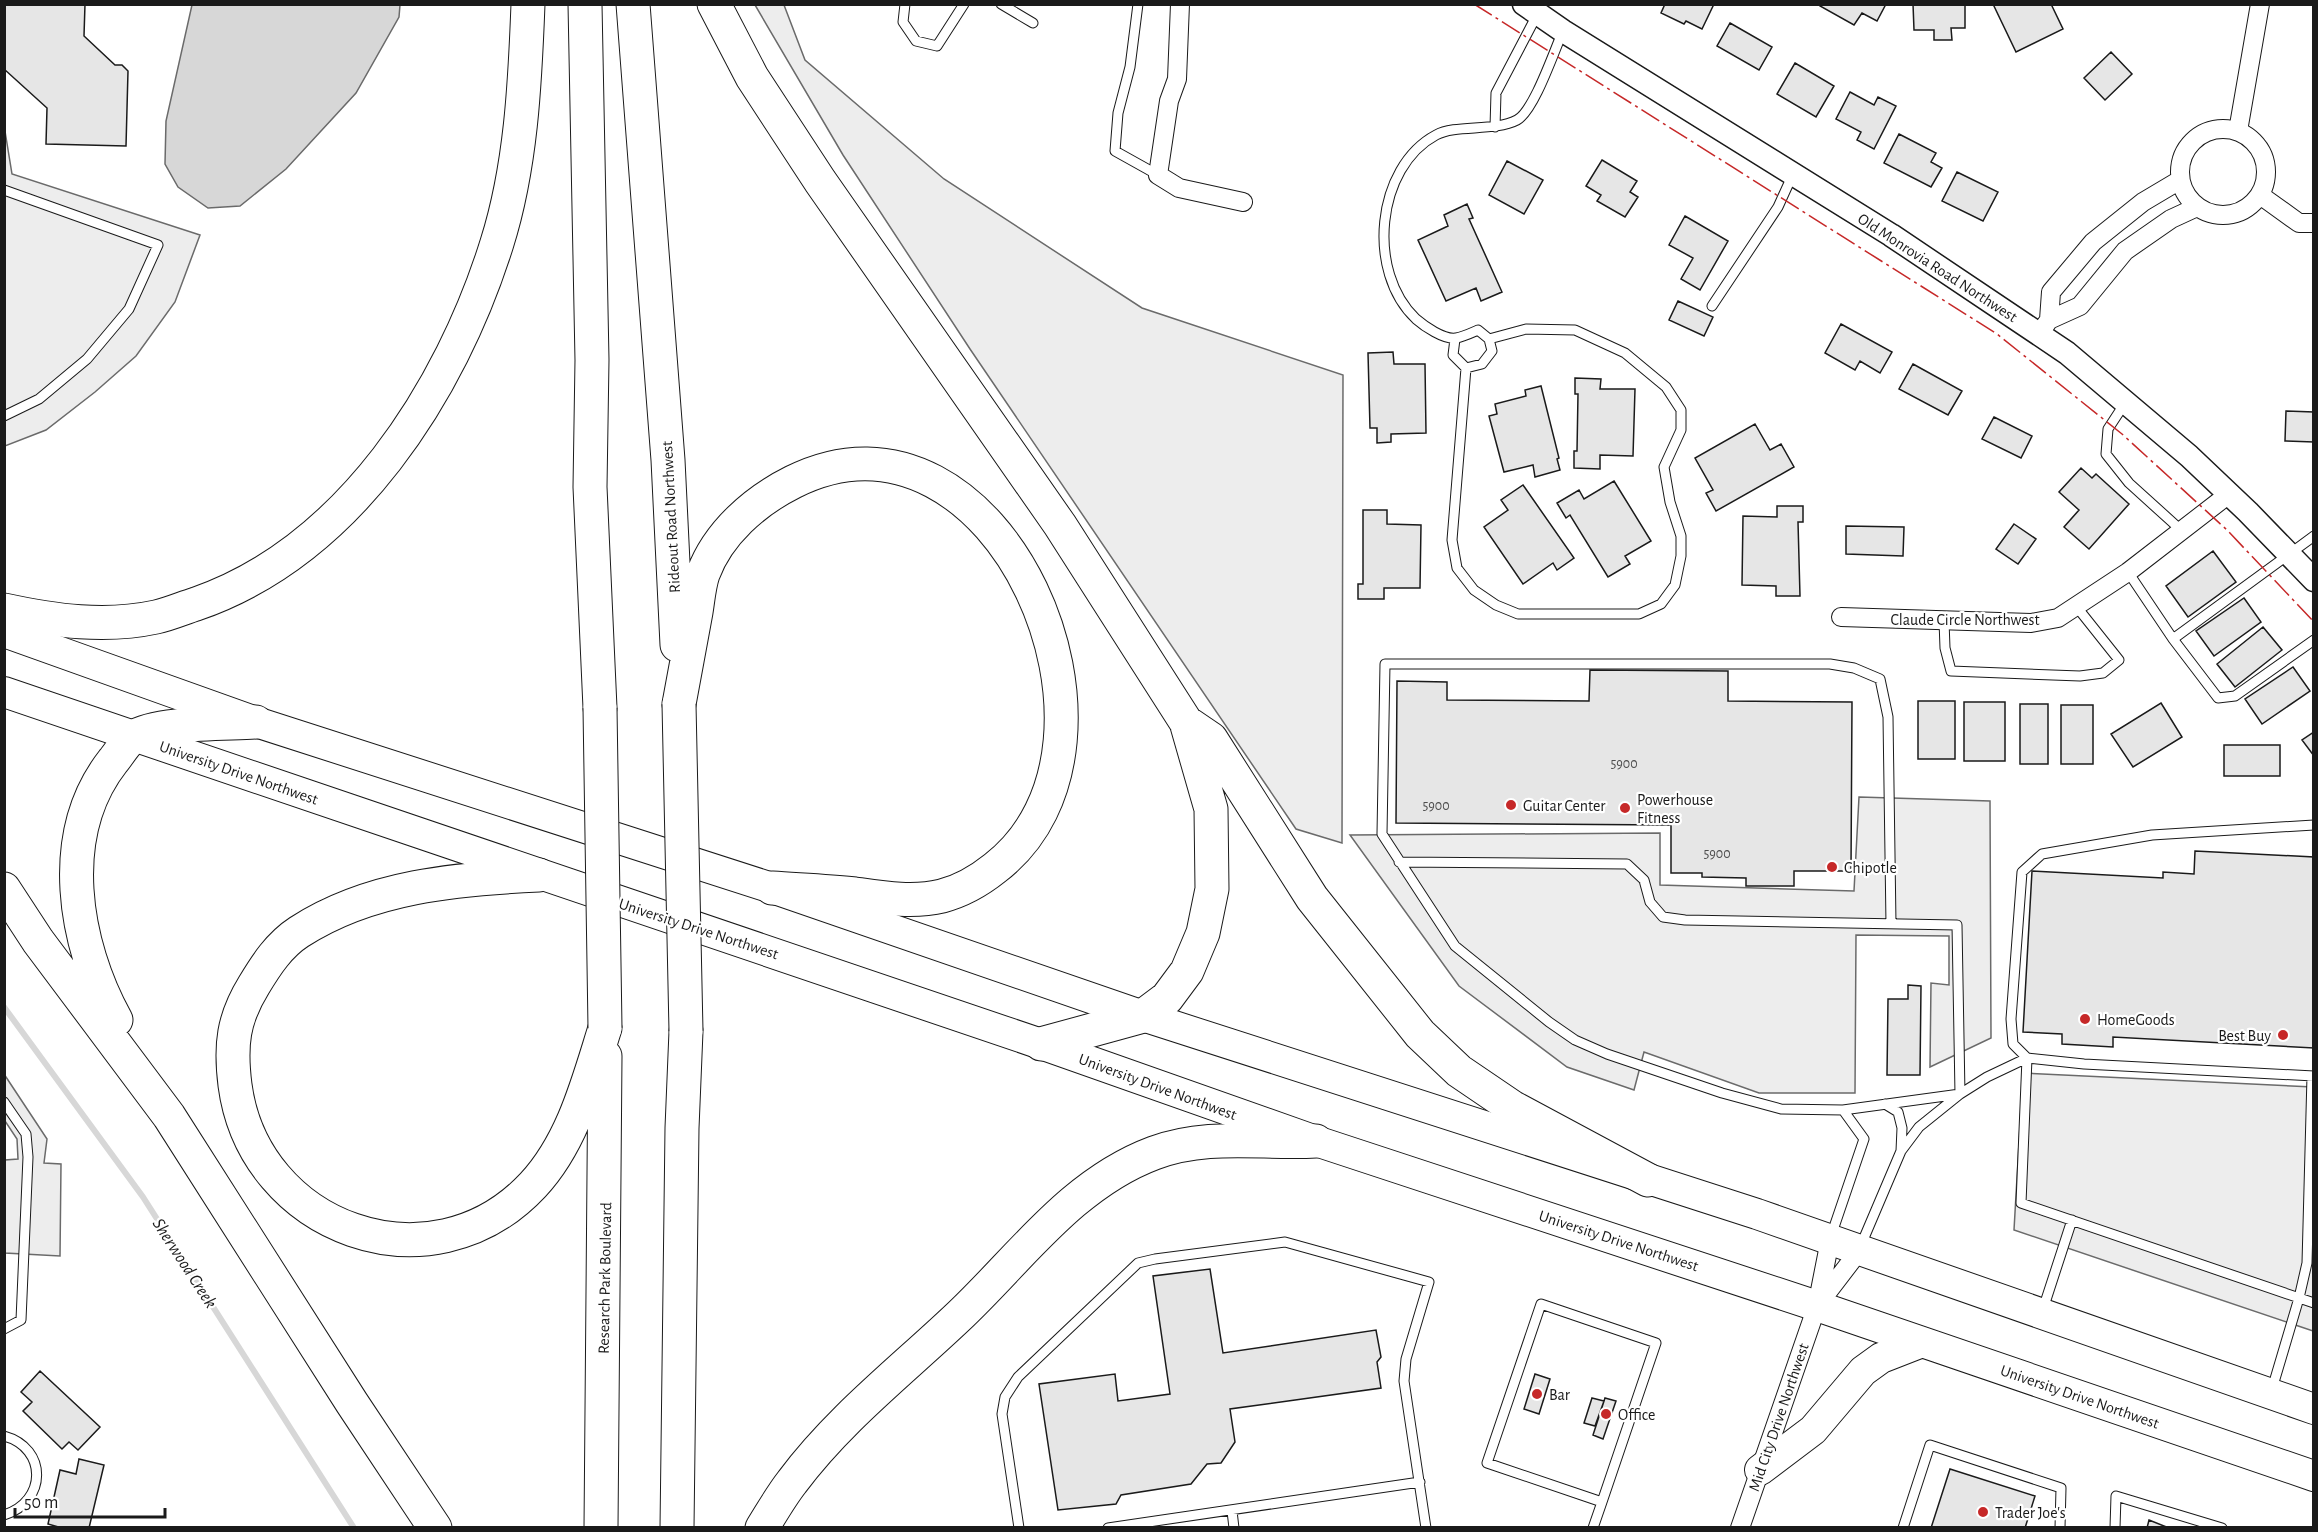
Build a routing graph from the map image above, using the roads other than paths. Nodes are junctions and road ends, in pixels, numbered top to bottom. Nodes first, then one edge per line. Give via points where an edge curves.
1 (528, 4) edge
2 (585, 4) edge
3 (633, 4) edge
4 (714, 4) edge
5 (905, 4) edge
6 (964, 4) edge
7 (1001, 4) edge
8 (1138, 4) edge
9 (1180, 4) edge
10 (2260, 4) edge
11 (1531, 9) edge
12 (1033, 23) dead end
13 (1563, 31) junction
14 (1496, 127) junction
15 (2238, 131) junction
16 (1793, 174) junction
17 (1158, 175) junction
18 (2180, 180) junction
19 (4, 190) edge
20 (2260, 195) junction
21 (1243, 202) dead end
22 (2197, 207) junction
23 (2313, 223) edge
24 (1712, 306) dead end
25 (2044, 327) junction
26 (1455, 339) junction
27 (1489, 339) junction
28 (1466, 368) junction
29 (2125, 403) junction
30 (4, 416) edge
31 (2229, 494) junction
32 (2182, 531) junction
33 (2313, 536) edge
34 (2288, 554) junction
35 (2128, 572) junction
36 (2313, 580) edge
37 (2076, 606) junction
38 (4, 610) edge
39 (1842, 617) dead end
40 (1944, 621) junction
41 (4, 632) edge
42 (2173, 639) junction
43 (2313, 640) edge
44 (4, 692) edge
45 (679, 704) junction
46 (256, 722) junction
47 (1186, 722) junction
48 (134, 736) junction
49 (2313, 825) edge
50 (1399, 862) junction
51 (539, 875) junction
52 (772, 888) junction
53 (4, 889) edge
54 (1891, 924) junction
55 (1143, 1016) junction
56 (606, 1028) junction
57 (1041, 1044) junction
58 (2027, 1058) junction
59 (2313, 1076) edge
60 (1960, 1095) junction
61 (4, 1102) edge
62 (1885, 1104) junction
63 (1843, 1110) junction
64 (169, 1116) junction
65 (1316, 1142) junction
66 (1901, 1151) junction
67 (1648, 1180) junction
68 (2072, 1220) junction
69 (1830, 1240) junction
70 (1859, 1251) junction
71 (2299, 1298) junction
72 (2313, 1303) edge
73 (1817, 1306) junction
74 (2041, 1316) junction
75 (4, 1329) edge
76 (1922, 1342) junction
77 (2270, 1394) junction
78 (2313, 1409) edge
79 (4, 1436) edge
80 (1760, 1470) junction
81 (2313, 1476) edge
82 (1420, 1482) junction
83 (1602, 1502) junction
84 (1232, 1511) junction
85 (4, 1515) edge
86 (435, 1527) edge
87 (601, 1527) edge
88 (677, 1527) edge
89 (762, 1527) edge
90 (1019, 1527) edge
91 (1108, 1527) edge
92 (1234, 1527) edge
93 (1426, 1527) edge
94 (1593, 1527) edge
95 (1740, 1527) edge
96 (1903, 1527) edge
97 (2060, 1527) edge
98 (2115, 1527) edge
99 (2222, 1527) edge

1 - 38 highway via 517,156 498,242 467,327 417,417 360,492 319,534 264,573 220,596 171,613 116,623 57,621
2 - 56 highway, bridge via 592,360 590,487 600,708
3 - 45 highway, Rideout Road Northwest via 668,460
4 - 47 highway via 752,77 1060,525
5 - 6 lane via 903,22 915,41 937,46
7 - 12 lane
8 - 17 lane via 1115,151
9 - 17 street via 1177,79 1168,109
10 - 15 street
11 - 13 street, Old Monrovia Road Northwest
11 - 14 lane via 1496,93
13 - 14 lane via 1531,103 1519,120
13 - 16 street, Old Monrovia Road Northwest
14 - 26 lane via 1438,134 1418,148 1387,201 1384,250 1387,273 1398,297 1416,319
15 - 18 street via 2225,129 2200,135 2183,154
15 - 20 street via 2250,137 2265,158 2267,171
16 - 24 lane via 1778,207
16 - 25 street, Old Monrovia Road Northwest
17 - 21 street via 1179,188
18 - 22 street
18 - 25 street via 2143,202 2093,242 2051,292
19 - 30 lane via 158,245 129,309 87,359 39,399
20 - 22 street via 2245,210 2224,216
20 - 23 street via 2299,223
22 - 25 street via 2171,219 2125,251 2080,306
25 - 29 street, Old Monrovia Road Northwest via 2067,353
26 - 27 lane via 1478,330
26 - 28 lane via 1453,355
27 - 28 lane via 1492,351 1482,364
27 - 28 lane via 1526,329 1575,330 1625,353 1666,387 1681,410 1681,430 1665,467 1670,502 1681,536 1681,556 1675,585 1661,604 1639,614 1518,614 1474,590 1457,568 1452,540
29 - 31 street, Old Monrovia Road Northwest
29 - 32 lane via 2108,429 2106,454 2129,483
31 - 32 street, Claude Circle Northwest
31 - 34 street, Old Monrovia Road Northwest
32 - 35 street, Claude Circle Northwest
33 - 34 lane
34 - 36 street, Old Monrovia Road Northwest
34 - 42 lane
35 - 37 street, Claude Circle Northwest
35 - 42 lane
37 - 40 street, Claude Circle Northwest via 2058,618 2031,623
37 - 40 lane via 2119,660 2103,673 2080,676 1951,671
39 - 40 street, Claude Circle Northwest
41 - 46 highway
42 - 43 lane via 2218,698 2235,696
44 - 48 highway, University Drive Northwest
45 - 52 highway via 702,575 720,542 740,518 770,494 810,474 846,465 906,468 940,483 974,507 1016,560 1040,612 1059,676 1063,718 1060,757 1048,799 1031,831 1012,855 980,880 942,896 900,900
45 - 88 highway, Rideout Road Northwest, bridge via 686,1031
46 - 48 highway via 164,728
46 - 52 highway
47 - 55 highway via 1211,810 1212,889 1203,933 1187,971 1167,998
47 - 67 highway via 1211,739 1312,898 1420,1034 1460,1071 1512,1107
48 - 51 highway, University Drive Northwest
48 - 64 highway via 99,779 84,818 79,850 80,924 96,979
49 - 58 lane via 2151,836 2042,854 2022,872 2011,1019 2013,1044
50 - 54 lane via 1627,864 1644,880 1650,902 1663,917
50 - 54 lane via 1382,834 1381,824 1385,664 1830,664 1854,668 1880,679 1888,717
50 - 63 lane via 1455,946 1575,1040 1691,1083 1781,1110
51 - 56 highway via 467,878 375,896 298,932 275,952 240,1007 233,1038 238,1109 253,1146 276,1178 309,1209 340,1225 377,1238 460,1233 502,1214 534,1184 566,1137
51 - 57 highway, University Drive Northwest
52 - 55 highway
53 - 64 highway via 38,941
54 - 60 lane via 1958,925
55 - 57 highway
55 - 67 highway
56 - 87 highway, Research Park Boulevard
57 - 65 highway, University Drive Northwest
58 - 59 lane
58 - 60 lane
58 - 68 lane via 2021,1203
59 - 71 lane via 2307,1263
60 - 62 lane
60 - 66 lane via 1919,1127
61 - 75 lane via 26,1134 28,1157 21,1320
62 - 63 lane
62 - 66 lane via 1898,1112
63 - 69 lane via 1864,1139
64 - 86 highway
65 - 73 highway, University Drive Northwest
65 - 89 highway via 1234,1139 1190,1143 1116,1170 1042,1230 958,1317 858,1408 793,1481
66 - 70 lane
67 - 69 highway
68 - 71 lane
68 - 74 lane
69 - 70 highway
69 - 73 street
70 - 73 street
70 - 74 highway
71 - 72 lane
71 - 77 lane
73 - 76 highway, University Drive Northwest
73 - 80 street, Mid City Drive Northwest
74 - 77 highway
76 - 80 highway via 1881,1358 1863,1371 1814,1430
76 - 81 highway, University Drive Northwest
77 - 78 highway
79 - 85 lane via 24,1444 36,1463 37,1485 14,1512
80 - 95 street, Mid City Drive Northwest
82 - 84 lane
82 - 90 lane via 1404,1381 1406,1359 1430,1282 1285,1242 1138,1263 1018,1377 1005,1397 1002,1414
82 - 93 lane
83 - 83 lane via 1656,1343 1541,1304 1487,1463
83 - 94 lane
84 - 91 lane
84 - 92 lane
96 - 97 lane via 1930,1445 2061,1488
98 - 99 lane via 2115,1496

